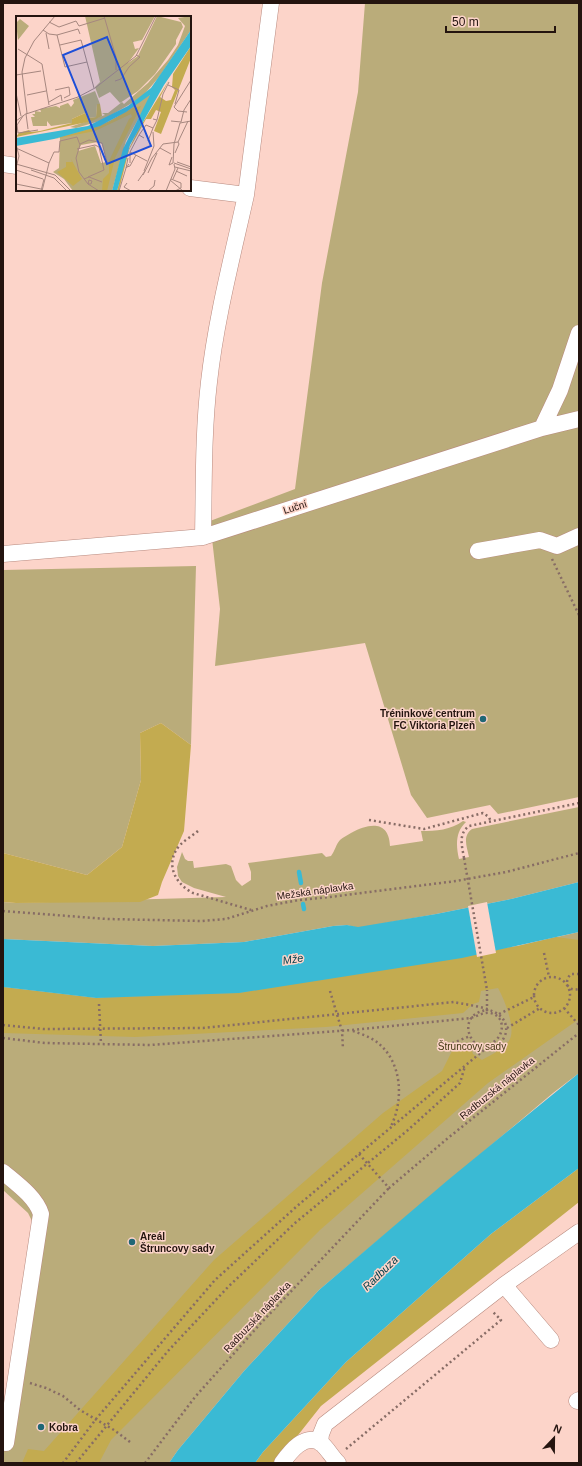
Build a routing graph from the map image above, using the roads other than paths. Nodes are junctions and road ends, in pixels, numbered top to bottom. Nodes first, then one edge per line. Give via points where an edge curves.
1 (271, 3) edge
2 (3, 164) edge
3 (16, 166) edge
4 (191, 188) edge
5 (246, 196) junction
6 (579, 333) edge
7 (579, 419) edge
8 (542, 428) junction
9 (579, 536) edge
10 (203, 537) junction
11 (478, 551) dead end
12 (3, 554) edge
13 (7, 1181) edge
14 (579, 1232) edge
15 (504, 1285) junction
16 (551, 1340) dead end
17 (6, 1443) dead end
18 (320, 1443) junction
19 (336, 1461) edge
20 (282, 1463) edge

1 - 5 street
2 - 3 street
4 - 5 street
5 - 10 street via 216,332 209,384
6 - 8 street via 560,390
7 - 8 street, Luční
8 - 10 street, Luční
9 - 11 street via 557,546 540,540
10 - 12 street, Luční
13 - 17 street via 39,1207 41,1214
14 - 15 street
15 - 16 street
15 - 18 street via 324,1424
18 - 19 street
18 - 20 street via 310,1440 301,1443

